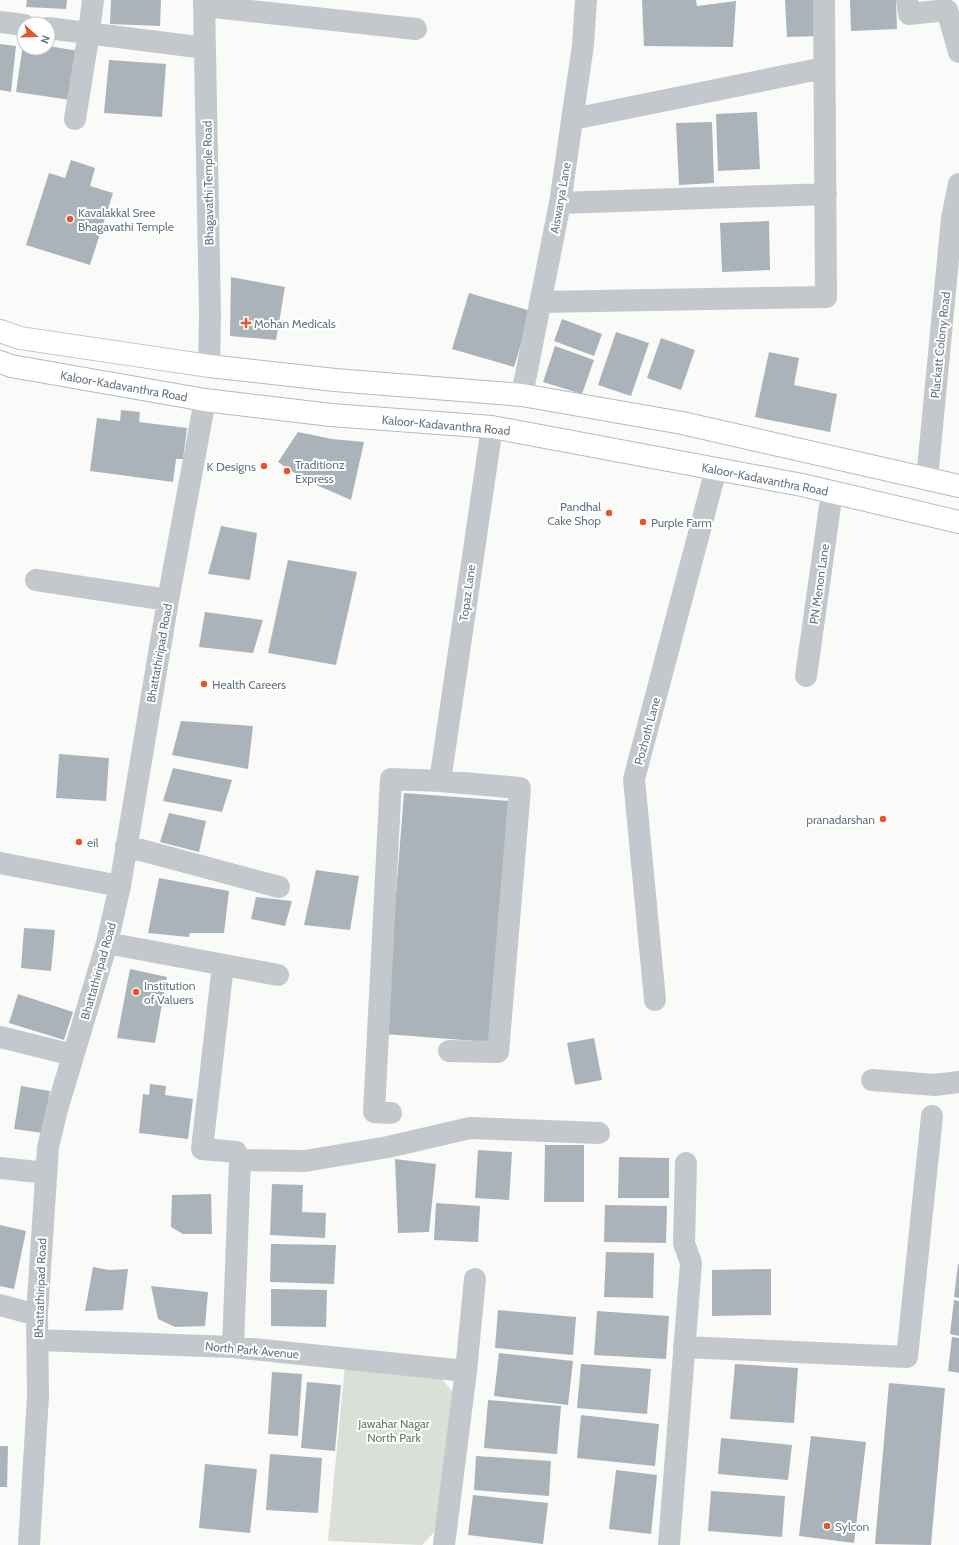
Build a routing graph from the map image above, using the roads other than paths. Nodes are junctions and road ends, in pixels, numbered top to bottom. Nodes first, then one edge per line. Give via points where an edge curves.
1 (93, 0) edge
2 (586, 0) edge
3 (824, 0) edge
4 (907, 0) edge
5 (204, 3) edge
6 (0, 22) edge
7 (16, 24) edge
8 (56, 29) edge
9 (416, 29) dead end
10 (90, 32) junction
11 (205, 48) junction
12 (959, 52) edge
13 (824, 68) junction
14 (75, 119) dead end
15 (573, 120) junction
16 (959, 184) edge
17 (826, 194) junction
18 (560, 204) junction
19 (956, 217) edge
20 (541, 302) junction
21 (0, 331) edge
22 (0, 362) edge
23 (209, 366) junction
24 (522, 395) junction
25 (204, 400) junction
26 (492, 427) junction
27 (716, 469) junction
28 (927, 479) junction
29 (959, 486) edge
30 (832, 492) junction
31 (918, 512) junction
32 (959, 522) edge
33 (36, 580) dead end
34 (168, 600) junction
35 (806, 676) dead end
36 (441, 770) junction
37 (126, 846) junction
38 (0, 863) edge
39 (120, 886) junction
40 (279, 887) dead end
41 (108, 943) junction
42 (223, 965) junction
43 (278, 975) dead end
44 (655, 1000) dead end
45 (0, 1037) edge
46 (449, 1050) dead end
47 (73, 1055) junction
48 (872, 1080) dead end
49 (959, 1082) edge
50 (391, 1113) dead end
51 (932, 1116) dead end
52 (599, 1132) dead end
53 (240, 1160) junction
54 (686, 1162) dead end
55 (0, 1168) edge
56 (46, 1174) junction
57 (475, 1279) dead end
58 (0, 1305) edge
59 (37, 1315) junction
60 (38, 1340) junction
61 (233, 1347) junction
62 (684, 1347) junction
63 (466, 1371) junction
64 (29, 1545) edge
65 (444, 1545) edge
66 (669, 1545) edge

1 - 10 street
2 - 15 street, Aiswarya Lane via 584,45
3 - 13 street
4 - 12 street via 909,14 947,10
5 - 9 street
5 - 11 street, Bhagavathi Temple Road
6 - 7 street
8 - 10 street
10 - 11 street
10 - 14 street
11 - 23 street, Bhagavathi Temple Road
13 - 15 street
13 - 17 street
15 - 18 street, Aiswarya Lane
16 - 19 street, Plackatt Colony Road
17 - 18 street
17 - 20 street via 826,297
18 - 20 street, Aiswarya Lane
19 - 28 street, Plackatt Colony Road
20 - 24 street, Aiswarya Lane
21 - 23 main road via 20,338
22 - 25 main road, Kaloor-Kadavanthra Road
23 - 24 main road via 335,380
23 - 25 main road
24 - 28 main road via 682,423
25 - 26 main road, Kaloor-Kadavanthra Road via 331,415
25 - 34 street, Bhattathiripad Road
26 - 27 main road, Kaloor-Kadavanthra Road
26 - 36 street, Topaz Lane
27 - 30 main road, Kaloor-Kadavanthra Road
27 - 44 street, Pozhoth Lane via 634,779
28 - 29 main road
28 - 31 main road
30 - 31 main road, Kaloor-Kadavanthra Road
30 - 35 street, PN Menon Lane
31 - 32 main road, Kaloor-Kadavanthra Road
33 - 34 street
34 - 37 street, Bhattathiripad Road
36 - 46 street via 520,788 498,1052
36 - 50 street via 391,779 374,1112
37 - 39 street, Bhattathiripad Road
37 - 40 street
38 - 39 street
39 - 41 street, Bhattathiripad Road
41 - 42 street
41 - 47 street, Bhattathiripad Road
42 - 43 street
42 - 53 street via 202,1149 236,1152
45 - 47 street
47 - 56 street, Bhattathiripad Road via 48,1147
48 - 49 street via 934,1085
51 - 62 street via 907,1357
52 - 53 street via 470,1128 388,1147 305,1161
53 - 61 street
54 - 62 street via 684,1243 691,1263
55 - 56 street
56 - 59 street, Bhattathiripad Road
57 - 63 street
58 - 59 street
59 - 60 street, Bhattathiripad Road
60 - 61 street, North Park Avenue
60 - 64 street, Bhattathiripad Road via 38,1396
61 - 63 street, North Park Avenue
62 - 66 street
63 - 65 street

